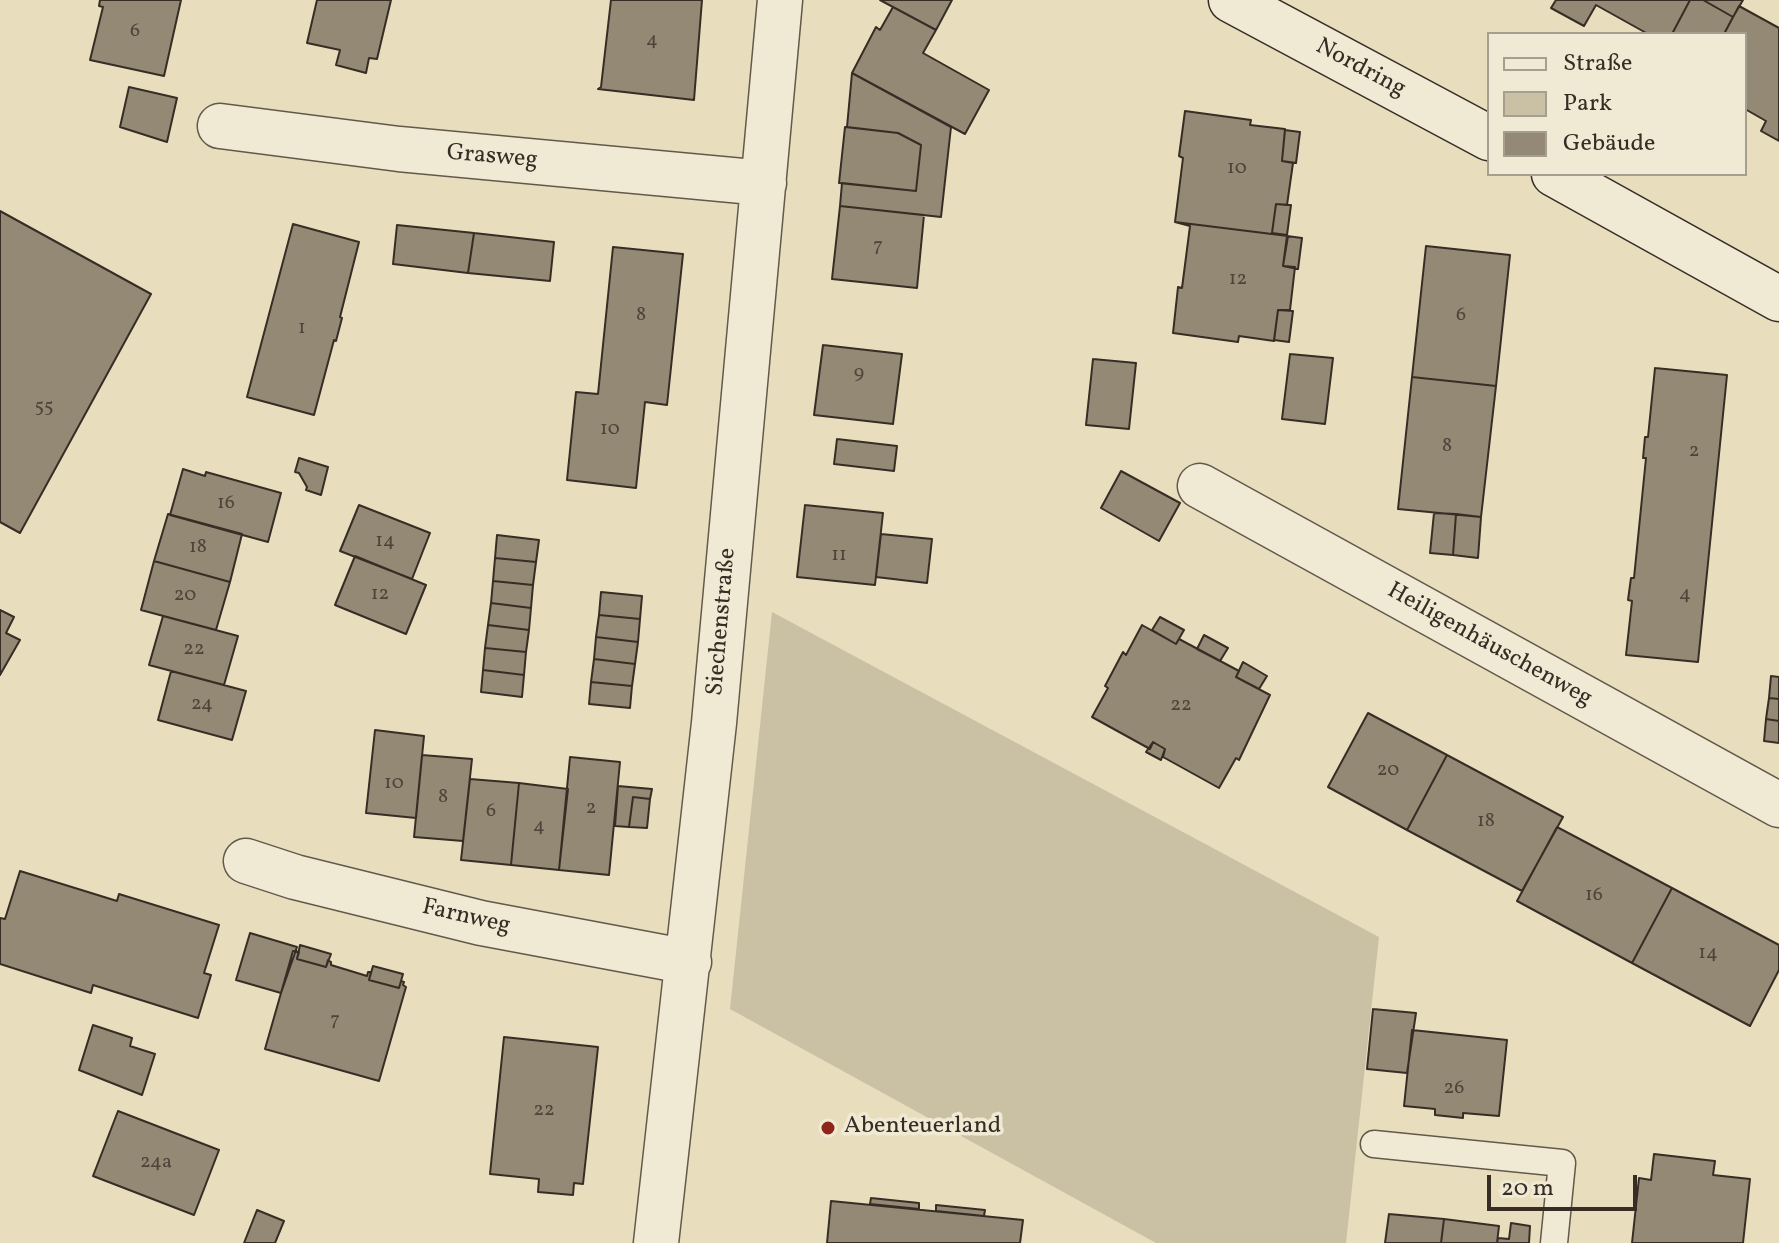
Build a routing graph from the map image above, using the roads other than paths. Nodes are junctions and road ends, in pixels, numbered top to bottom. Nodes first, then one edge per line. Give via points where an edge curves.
1 (780, 0) edge
2 (1231, 0) edge
3 (220, 126) dead end
4 (1487, 137) edge
5 (1558, 176) edge
6 (764, 183) junction
7 (1779, 299) edge
8 (1200, 486) dead end
9 (1779, 805) edge
10 (246, 861) dead end
11 (689, 962) junction
12 (1374, 1144) dead end
13 (656, 1243) edge
14 (1554, 1243) edge

1 - 6 street, Siechenstraße
2 - 4 street, Nordring
3 - 6 street, Grasweg via 399,149
5 - 7 street
6 - 11 street, Siechenstraße
8 - 9 street, Heiligenhäuschenweg
10 - 11 street, Farnweg via 481,923
11 - 13 street, Siechenstraße
12 - 14 lane via 1562,1163

